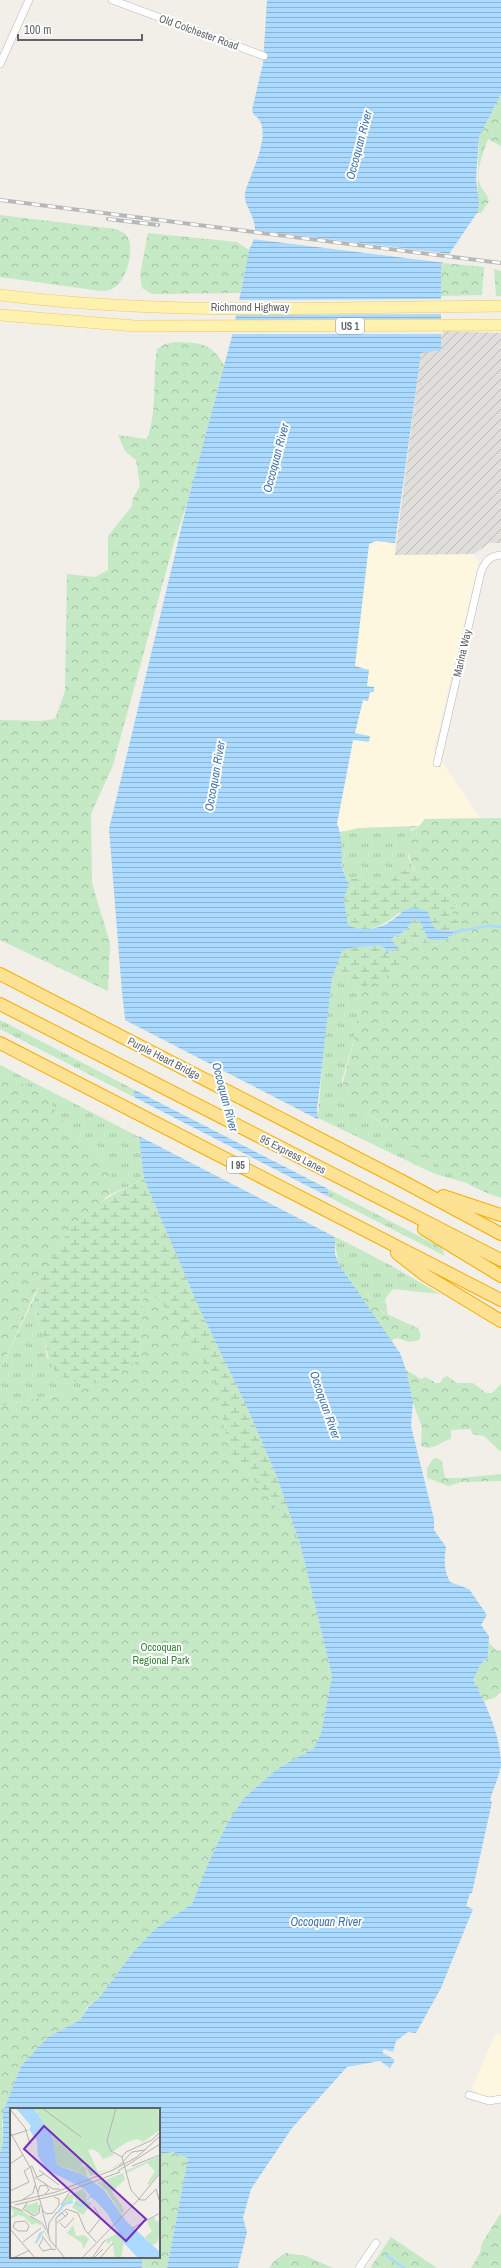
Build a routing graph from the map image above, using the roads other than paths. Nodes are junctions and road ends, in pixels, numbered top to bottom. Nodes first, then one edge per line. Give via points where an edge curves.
1 (29, 0) edge
2 (112, 0) edge
3 (264, 56) dead end
4 (0, 64) edge
5 (0, 295) edge
6 (501, 306) edge
7 (0, 315) edge
8 (501, 325) edge
9 (501, 555) edge
10 (437, 763) dead end
11 (0, 974) edge
12 (0, 1004) edge
13 (0, 1043) edge
14 (404, 1182) junction
15 (371, 1194) junction
16 (501, 1215) edge
17 (501, 1234) edge
18 (383, 1240) junction
19 (501, 1260) edge
20 (501, 1276) edge
21 (501, 1300) edge
22 (501, 1321) edge
23 (469, 2095) dead end
24 (501, 2099) edge
25 (376, 2242) dead end
26 (360, 2268) edge

1 - 4 street
2 - 3 street, Old Colchester Road
5 - 6 main road, Richmond Highway / US 1 via 76,303 200,308
7 - 8 main road, Richmond Highway / US 1 via 108,325
9 - 10 street, Marina Way via 489,558 481,572
11 - 14 highway, Purple Heart Bridge
12 - 15 highway, 95 Express Lanes
13 - 18 highway, I 95
14 - 16 highway
14 - 17 highway
15 - 19 highway, 95 Express Lanes
15 - 20 highway
18 - 21 highway, I 95
18 - 22 highway via 425,1275
23 - 24 street via 489,2101
25 - 26 street

